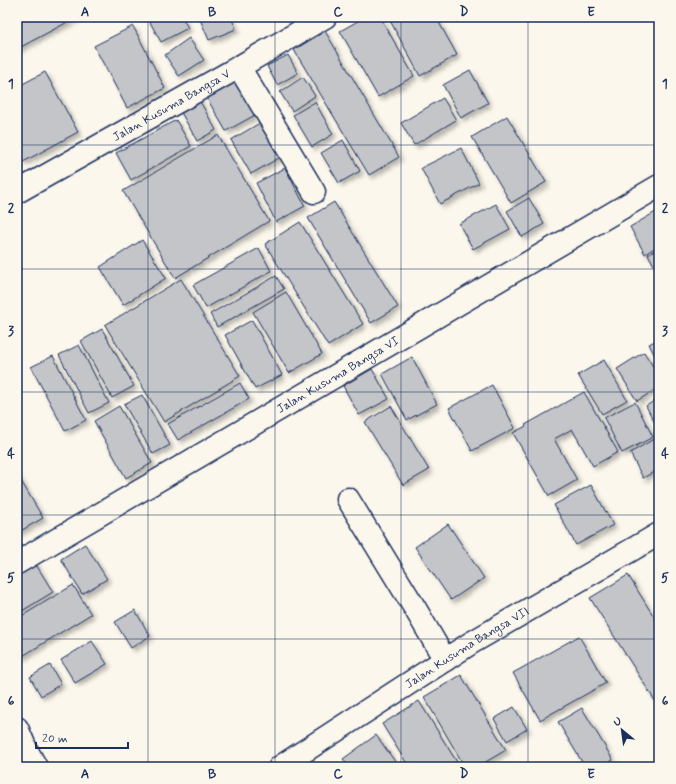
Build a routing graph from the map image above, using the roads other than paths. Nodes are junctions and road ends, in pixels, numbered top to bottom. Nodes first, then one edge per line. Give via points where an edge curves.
1 (324, 17) edge
2 (239, 67) junction
3 (659, 186) edge
4 (17, 192) edge
5 (314, 192) dead end
6 (348, 499) dead end
7 (659, 534) edge
8 (17, 563) edge
9 (445, 660) junction
10 (17, 728) edge
11 (36, 767) edge
12 (280, 767) edge

1 - 2 street, Jalan Kusuma Bangsa V
2 - 4 street, Jalan Kusuma Bangsa V
2 - 5 street
3 - 8 street, Jalan Kusuma Bangsa VI
6 - 9 street
7 - 9 street, Jalan Kusuma Bangsa VII
9 - 12 street, Jalan Kusuma Bangsa VII
10 - 11 street

